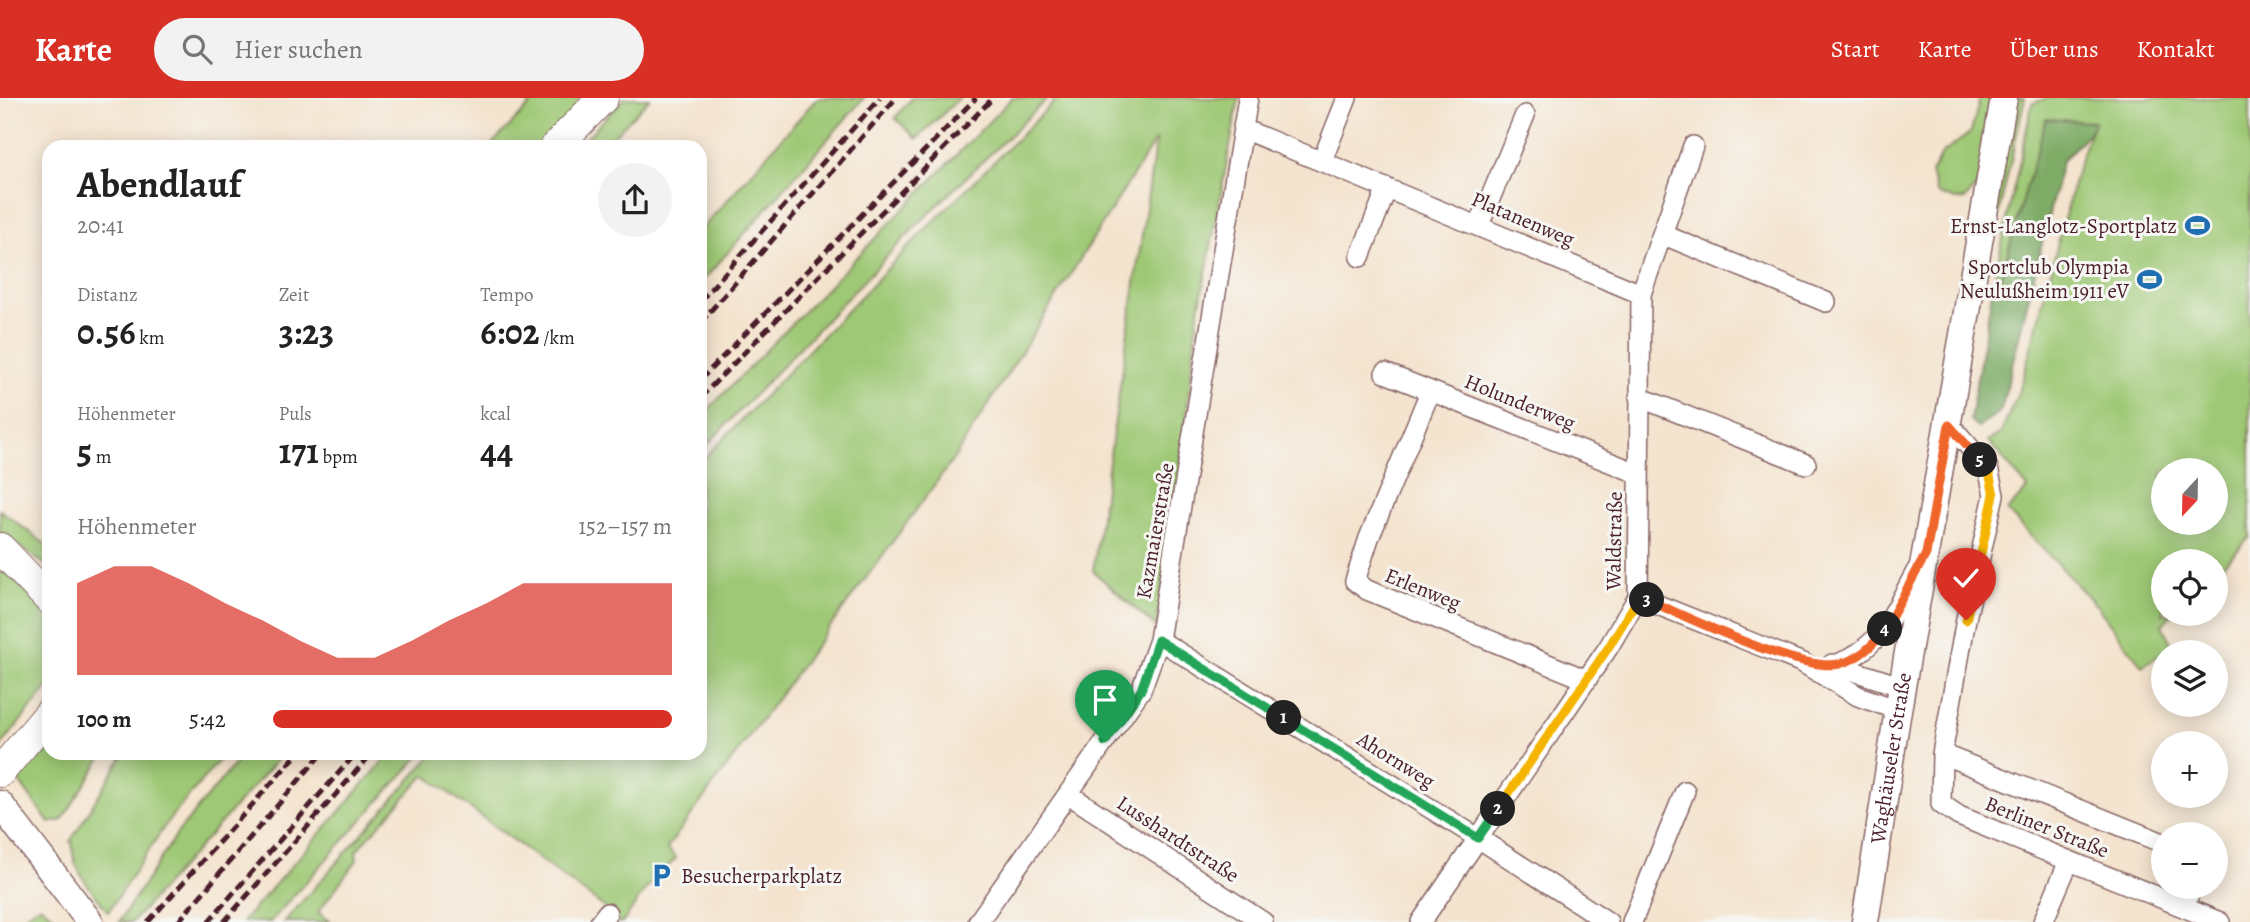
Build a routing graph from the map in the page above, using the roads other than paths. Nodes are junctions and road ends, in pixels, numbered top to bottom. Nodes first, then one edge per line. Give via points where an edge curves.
1 (603, 98) edge
2 (1248, 98) edge
3 (1347, 98) edge
4 (2004, 98) edge
5 (1525, 115) dead end
6 (1243, 129) junction
7 (562, 140) edge
8 (1693, 146) dead end
9 (1322, 161) junction
10 (1387, 188) junction
11 (1479, 225) junction
12 (1664, 235) junction
13 (1360, 257) dead end
14 (1641, 294) junction
15 (1826, 302) dead end
16 (1385, 373) dead end
17 (1430, 391) junction
18 (1639, 397) junction
19 (1949, 425) junction
20 (1806, 464) dead end
21 (1637, 473) junction
22 (0, 548) edge
23 (1926, 554) junction
24 (42, 573) edge
25 (42, 592) edge
26 (1639, 597) junction
27 (1158, 640) junction
28 (1803, 663) junction
29 (1838, 664) junction
30 (1587, 680) junction
31 (1901, 698) junction
32 (42, 722) edge
33 (1942, 754) junction
34 (0, 772) edge
35 (1685, 791) dead end
36 (1068, 794) junction
37 (8, 815) edge
38 (1478, 838) junction
39 (2151, 838) edge
40 (2068, 860) junction
41 (2187, 899) edge
42 (2184, 907) junction
43 (1237, 915) edge
44 (90, 922) edge
45 (978, 922) edge
46 (1262, 922) edge
47 (1421, 922) edge
48 (1608, 922) edge
49 (1632, 922) edge
50 (1866, 922) edge
51 (2043, 922) edge
52 (2220, 922) edge

1 - 7 main road
2 - 6 street, Kazmaierstraße
3 - 9 street
4 - 19 street, Waghäuseler Straße
5 - 11 street
6 - 9 street, Platanenweg
6 - 27 street, Kazmaierstraße
8 - 12 street, Waldstraße
9 - 10 street, Platanenweg
10 - 11 street, Platanenweg
10 - 13 street
11 - 14 street, Platanenweg
12 - 14 street, Waldstraße
12 - 15 street
14 - 18 street, Waldstraße
16 - 17 street, Holunderweg
17 - 21 street, Holunderweg
17 - 30 street, Erlenweg via 1355,581 1367,590
18 - 20 street
18 - 21 street, Waldstraße
19 - 23 street, Waghäuseler Straße
19 - 33 street, Berliner Straße via 1988,468 1994,495
21 - 26 street, Waldstraße
22 - 24 main road
22 - 25 main road
23 - 29 street via 1884,632 1868,649
23 - 31 street, Waghäuseler Straße
26 - 28 street
26 - 30 street, Waldstraße
27 - 36 street, Kazmaierstraße via 1141,690
27 - 38 street, Ahornweg
28 - 29 street
28 - 31 street via 1858,696
29 - 31 street
30 - 38 street, Waldstraße
31 - 50 street, Waghäuseler Straße
32 - 34 main road
33 - 39 street, Berliner Straße
33 - 40 street, Berliner Straße via 1941,804 1959,816
35 - 49 street
36 - 43 street, Lusshardtstraße
36 - 45 street, Kazmaierstraße
37 - 44 street
38 - 47 street, Waldstraße
38 - 48 street, Ahornweg
40 - 42 street, Berliner Straße
40 - 51 street
41 - 42 street
42 - 52 street, Berliner Straße
43 - 46 street, Lusshardtstraße

